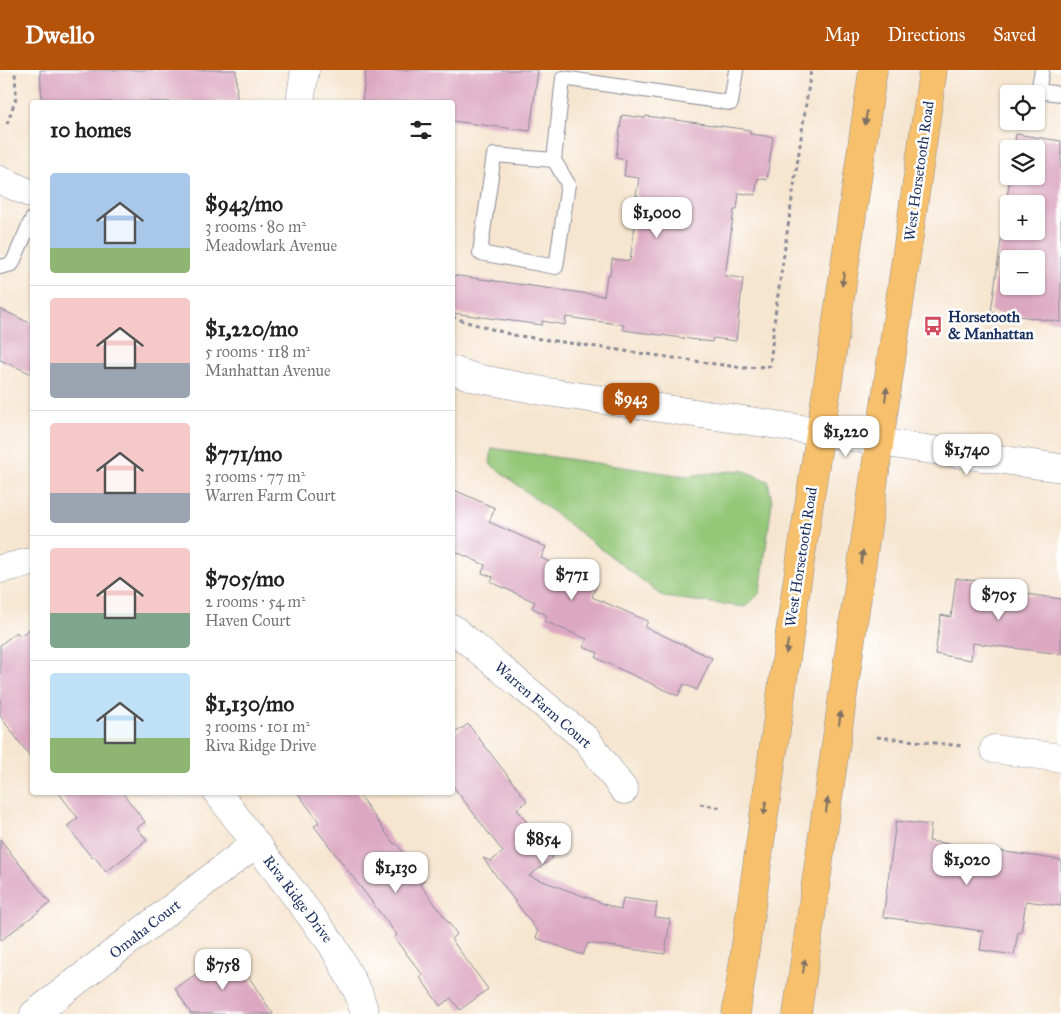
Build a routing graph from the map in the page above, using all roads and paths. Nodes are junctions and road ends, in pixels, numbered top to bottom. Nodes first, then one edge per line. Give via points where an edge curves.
1 (15, 70) edge
2 (305, 70) edge
3 (736, 70) edge
4 (811, 70) edge
5 (873, 70) edge
6 (933, 70) edge
7 (1042, 70) edge
8 (563, 74) edge
9 (1061, 94) edge
10 (300, 100) edge
11 (7, 124) dead end
12 (554, 160) junction
13 (0, 180) edge
14 (30, 193) edge
15 (30, 224) edge
16 (0, 267) edge
17 (455, 317) edge
18 (455, 371) edge
19 (820, 432) junction
20 (879, 442) junction
21 (1061, 468) edge
22 (30, 562) edge
23 (0, 569) edge
24 (455, 630) edge
25 (876, 738) dead end
26 (994, 749) joint
27 (1061, 758) edge
28 (624, 790) dead end
29 (219, 795) edge
30 (700, 804) dead end
31 (722, 808) dead end
32 (255, 844) junction
33 (34, 1014) edge
34 (366, 1014) edge
35 (736, 1014) edge
36 (797, 1014) edge

1 - 11 path via 16,98
2 - 10 street
3 - 8 lane via 731,102
4 - 17 path via 775,315 771,368 744,368 512,335
5 -> 19 main road, West Horsetooth Road
20 -> 6 main road, West Horsetooth Road
7 - 9 lane via 1038,91
8 - 12 lane
12 - 12 lane via 494,155 480,253 556,266 568,184
13 - 14 street
15 - 16 lane via 12,264
18 - 19 street via 548,392
19 - 20 street
19 -> 35 main road, West Horsetooth Road
20 - 21 street
36 -> 20 main road, West Horsetooth Road
22 - 23 street
24 - 28 street, Warren Farm Court via 586,739
25 - 26 path
26 - 27 street
29 - 32 street, Riva Ridge Drive
30 - 31 path
32 - 33 street, Omaha Court
32 - 34 street, Riva Ridge Drive via 332,944

